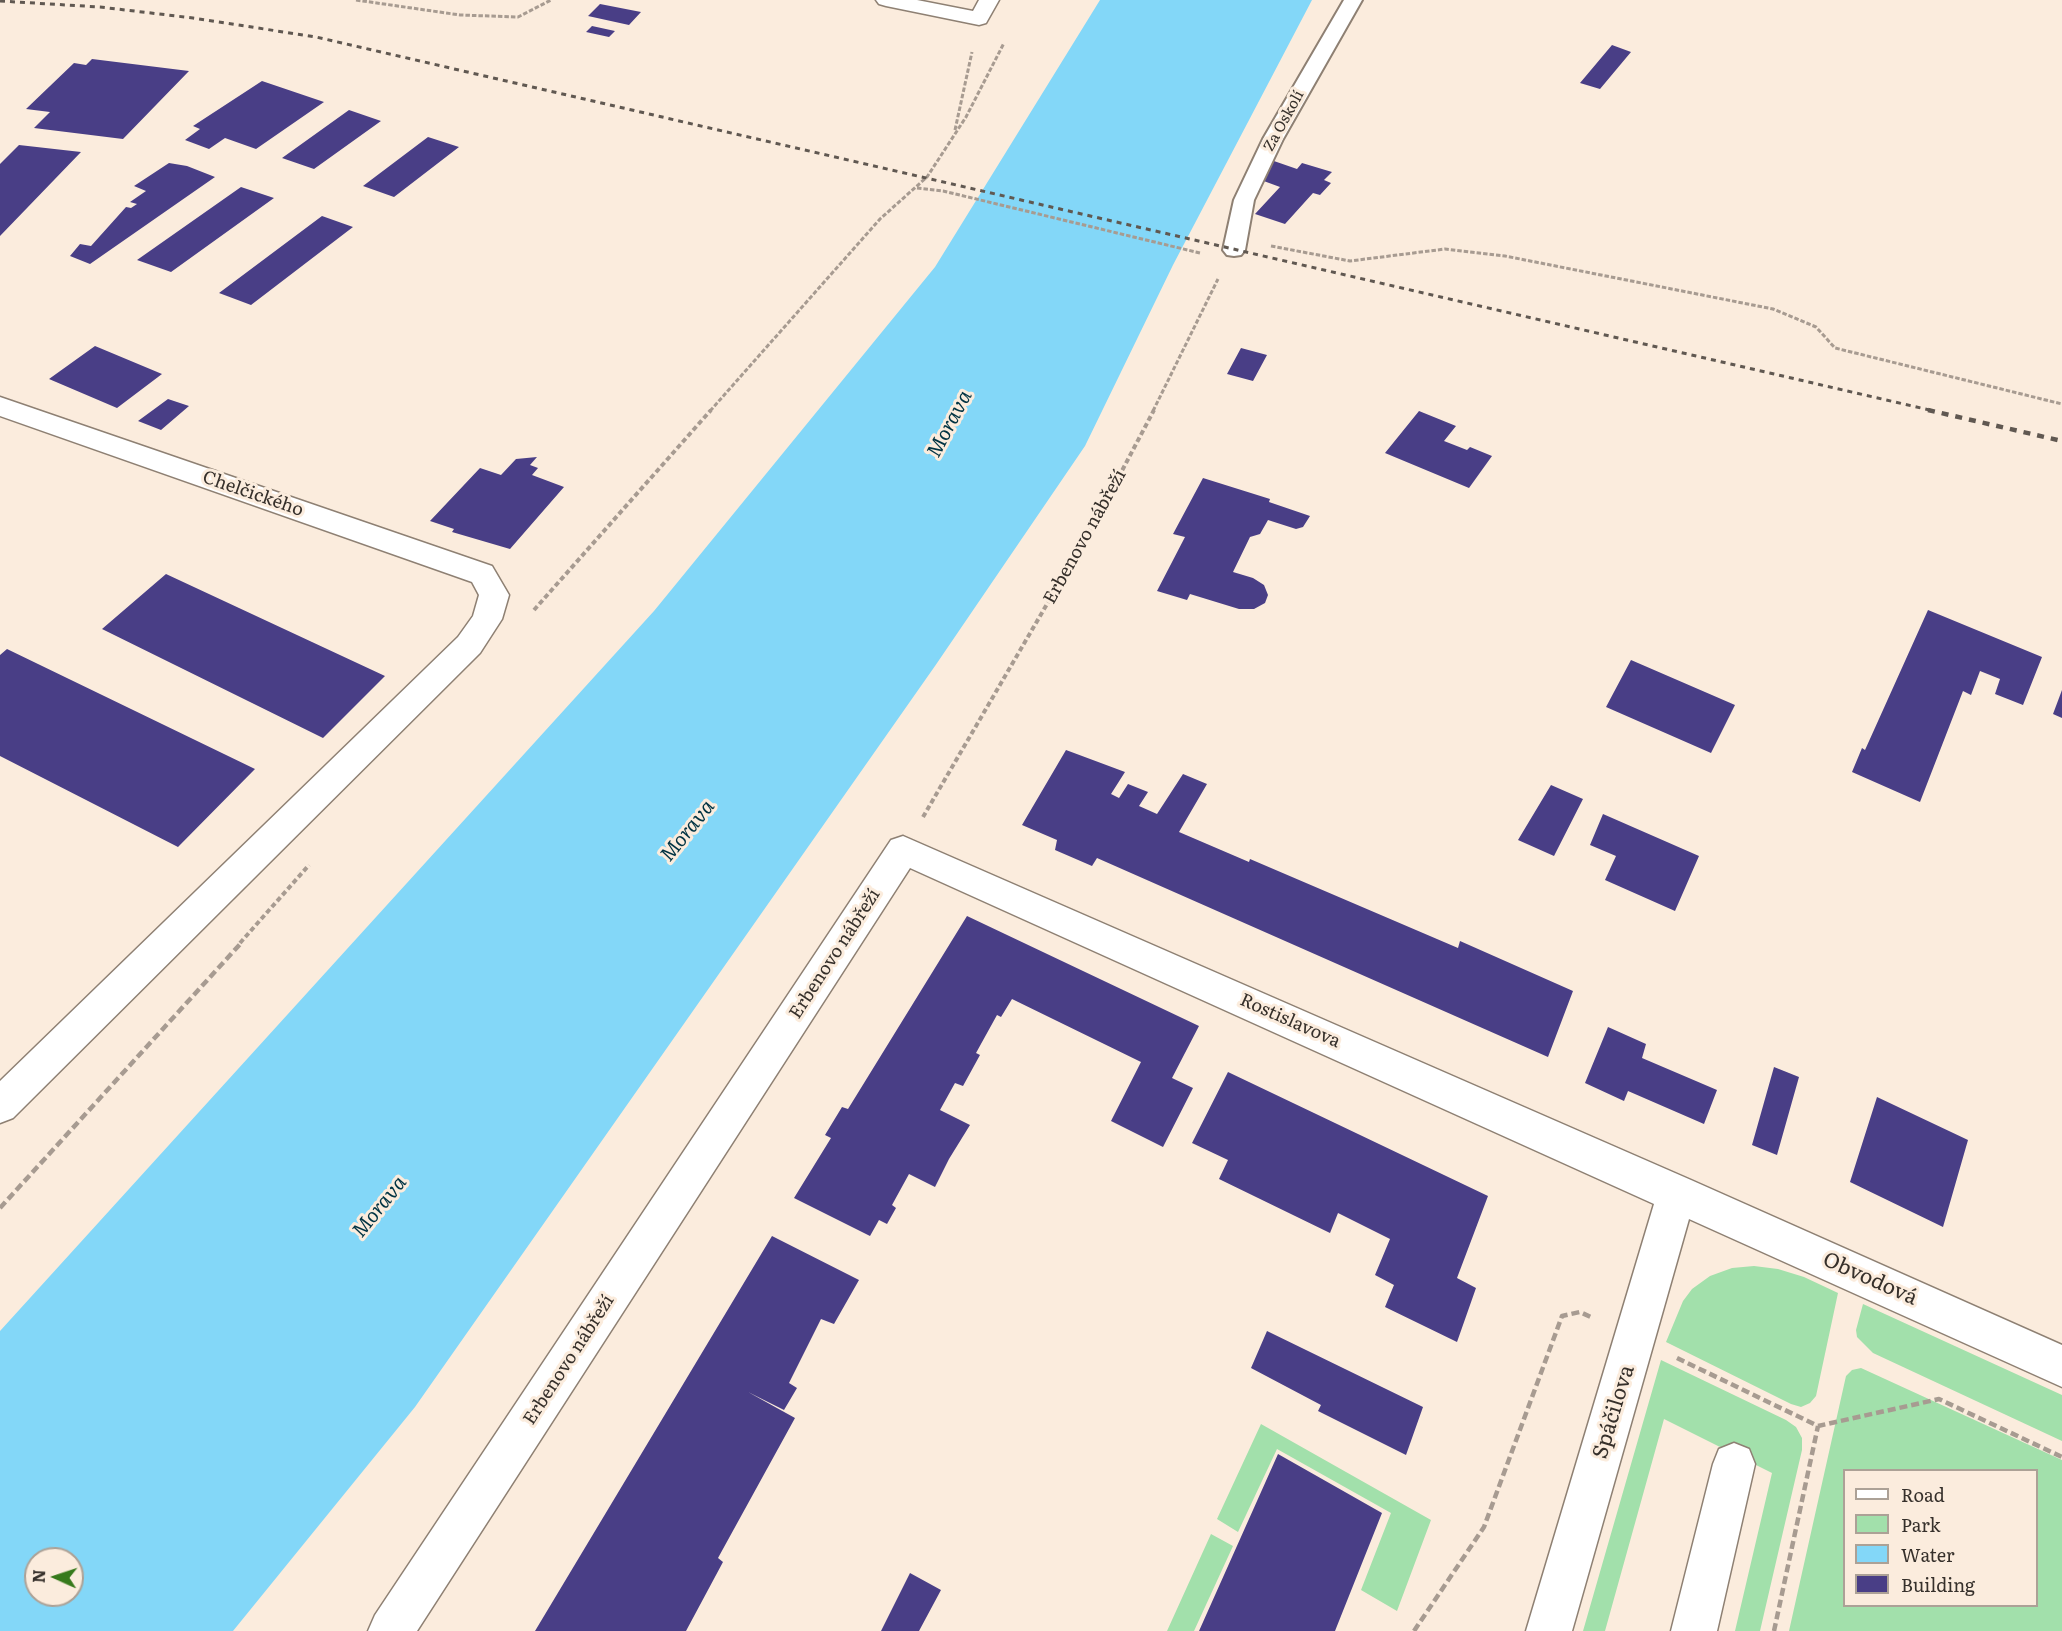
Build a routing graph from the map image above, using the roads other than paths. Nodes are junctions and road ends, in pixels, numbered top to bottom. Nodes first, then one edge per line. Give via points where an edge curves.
1 (886, 0) edge
2 (989, 0) edge
3 (1353, 0) edge
4 (1235, 244) road end
5 (0, 406) edge
6 (903, 850) joint
7 (14, 1073) edge
8 (0, 1106) edge
9 (1677, 1193) junction
10 (2062, 1366) edge
11 (1734, 1464) dead end
12 (391, 1631) edge
13 (1549, 1631) edge
14 (1694, 1631) edge

1 - 2 street via 979,19
3 - 4 lane, Za Oskolí via 1273,139 1244,200
5 - 7 street, Chelčického via 482,574 494,596 487,619 469,645
6 - 9 street, Rostislavova
6 - 12 street, Erbenovo nábřeží
7 - 8 street
9 - 10 street, Obvodová
9 - 13 street, Spáčilova
11 - 14 street

